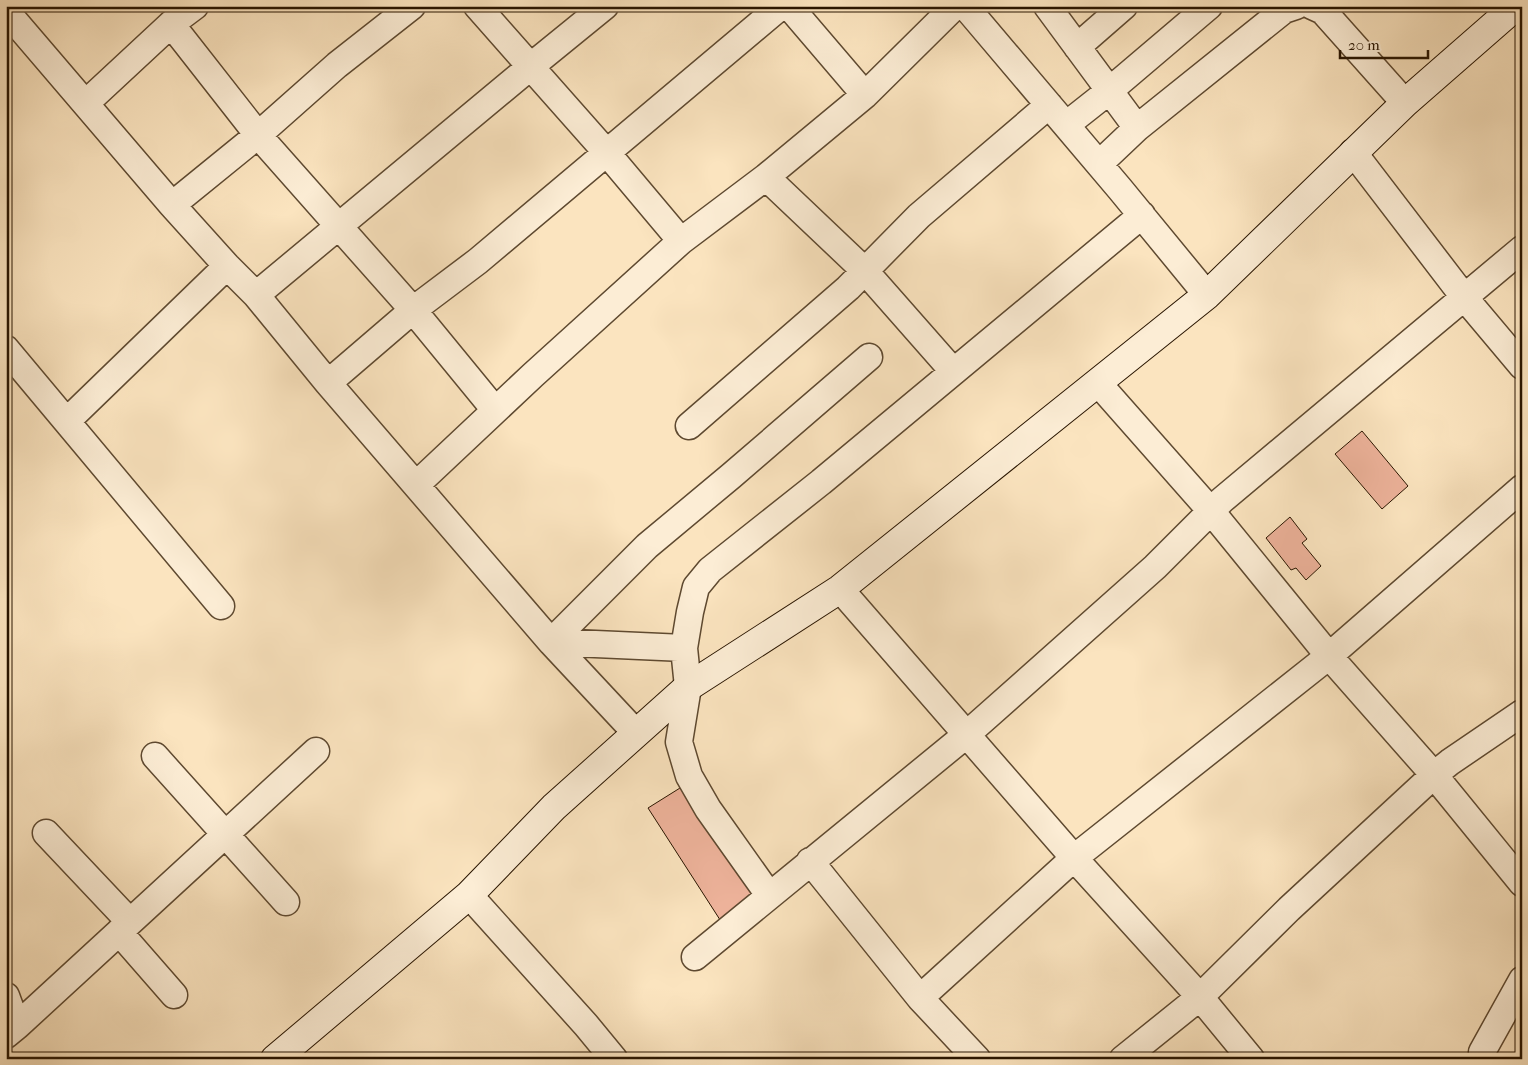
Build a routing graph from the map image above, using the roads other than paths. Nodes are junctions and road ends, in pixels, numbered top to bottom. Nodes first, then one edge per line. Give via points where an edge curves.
1 (195, 6) edge
2 (412, 6) edge
3 (477, 6) edge
4 (605, 6) edge
5 (781, 6) edge
6 (789, 6) edge
7 (955, 6) edge
8 (965, 6) edge
9 (1047, 6) edge
10 (1124, 6) edge
11 (1209, 6) edge
12 (1296, 6) edge
13 (1312, 6) edge
14 (1516, 6) edge
15 (6, 11) edge
16 (170, 24) junction
17 (1077, 47) junction
18 (530, 67) junction
19 (1109, 91) junction
20 (866, 95) junction
21 (1405, 102) junction
22 (86, 103) junction
23 (1049, 105) junction
24 (1066, 125) junction
25 (1137, 128) junction
26 (258, 135) junction
27 (1354, 152) junction
28 (607, 153) junction
29 (1099, 164) junction
30 (766, 177) junction
31 (172, 205) junction
32 (1142, 216) junction
33 (339, 226) junction
34 (681, 241) junction
35 (1522, 249) edge
36 (227, 266) junction
37 (865, 270) junction
38 (256, 295) junction
39 (1207, 295) junction
40 (1464, 298) junction
41 (413, 310) junction
42 (6, 348) edge
43 (869, 357) dead end
44 (1522, 366) edge
45 (953, 371) junction
46 (328, 383) junction
47 (1098, 383) junction
48 (495, 410) junction
49 (67, 421) junction
50 (689, 426) dead end
51 (416, 485) junction
52 (1522, 488) edge
53 (1211, 511) junction
54 (840, 589) junction
55 (221, 606) dead end
56 (551, 642) junction
57 (684, 648) junction
58 (1328, 656) junction
59 (688, 687) junction
60 (1522, 713) edge
61 (636, 733) junction
62 (966, 734) junction
63 (316, 750) dead end
64 (155, 756) dead end
65 (1434, 775) junction
66 (46, 834) dead end
67 (225, 834) junction
68 (1074, 858) junction
69 (810, 861) junction
70 (1522, 883) edge
71 (469, 895) junction
72 (769, 895) junction
73 (286, 902) dead end
74 (124, 927) junction
75 (695, 957) dead end
76 (1522, 980) edge
77 (174, 995) dead end
78 (6, 996) edge
79 (1200, 997) junction
80 (920, 998) junction
81 (12, 1030) edge
82 (1482, 1052) dead end
83 (275, 1059) edge
84 (614, 1059) edge
85 (977, 1059) edge
86 (1123, 1059) edge
87 (1251, 1059) edge

1 - 16 street
2 - 26 street via 337,65
3 - 18 street
4 - 18 street
5 - 28 street
6 - 20 street
7 - 20 street
8 - 23 street
9 - 17 street
10 - 17 street
11 - 19 street
12 - 25 street via 1284,10
13 - 21 street via 1323,11
14 - 21 main road
15 - 22 street
16 - 22 street
16 - 26 street
17 - 19 street
18 - 28 street
18 - 33 street
19 - 24 street
19 - 25 street
20 - 30 street
21 - 27 main road
22 - 31 street
23 - 24 street
23 - 37 street via 919,216
24 - 29 street
25 - 29 street
26 - 31 street
26 - 33 street
27 - 39 main road
27 - 40 street
28 - 34 street
28 - 41 street via 478,261
29 - 32 street
30 - 34 street
30 - 37 street
31 - 36 street
32 - 39 street
32 - 45 street
33 - 38 street
33 - 41 street
34 - 48 street
35 - 40 street
36 - 38 street
36 - 49 street
37 - 45 street
37 - 50 street
38 - 46 street
39 - 47 main road
40 - 44 street
40 - 53 street
41 - 46 street
41 - 48 street
42 - 49 street
43 - 56 street via 647,546
45 - 57 street via 710,570 696,586
46 - 51 street
47 - 53 street
47 - 54 main road
48 - 51 street
49 - 55 street
51 - 56 street
52 - 58 street
53 - 58 street
53 - 62 street via 1155,567
54 - 59 main road
54 - 62 street
56 - 57 street
56 - 61 street
57 - 59 street
58 - 65 street
58 - 68 street
59 - 61 main road
59 - 72 street via 679,742 690,776 708,809
60 - 65 street
61 - 71 main road via 554,807
62 - 68 street
62 - 69 street
63 - 67 street
64 - 67 street
65 - 70 street
65 - 79 street via 1288,909
66 - 74 street
67 - 73 street
67 - 74 street
68 - 79 street
68 - 80 street
69 - 72 street
69 - 80 street
71 - 83 main road
71 - 84 street
72 - 75 street
74 - 77 street
74 - 81 street
76 - 82 street
78 - 81 street
79 - 86 street
79 - 87 street
80 - 85 street

